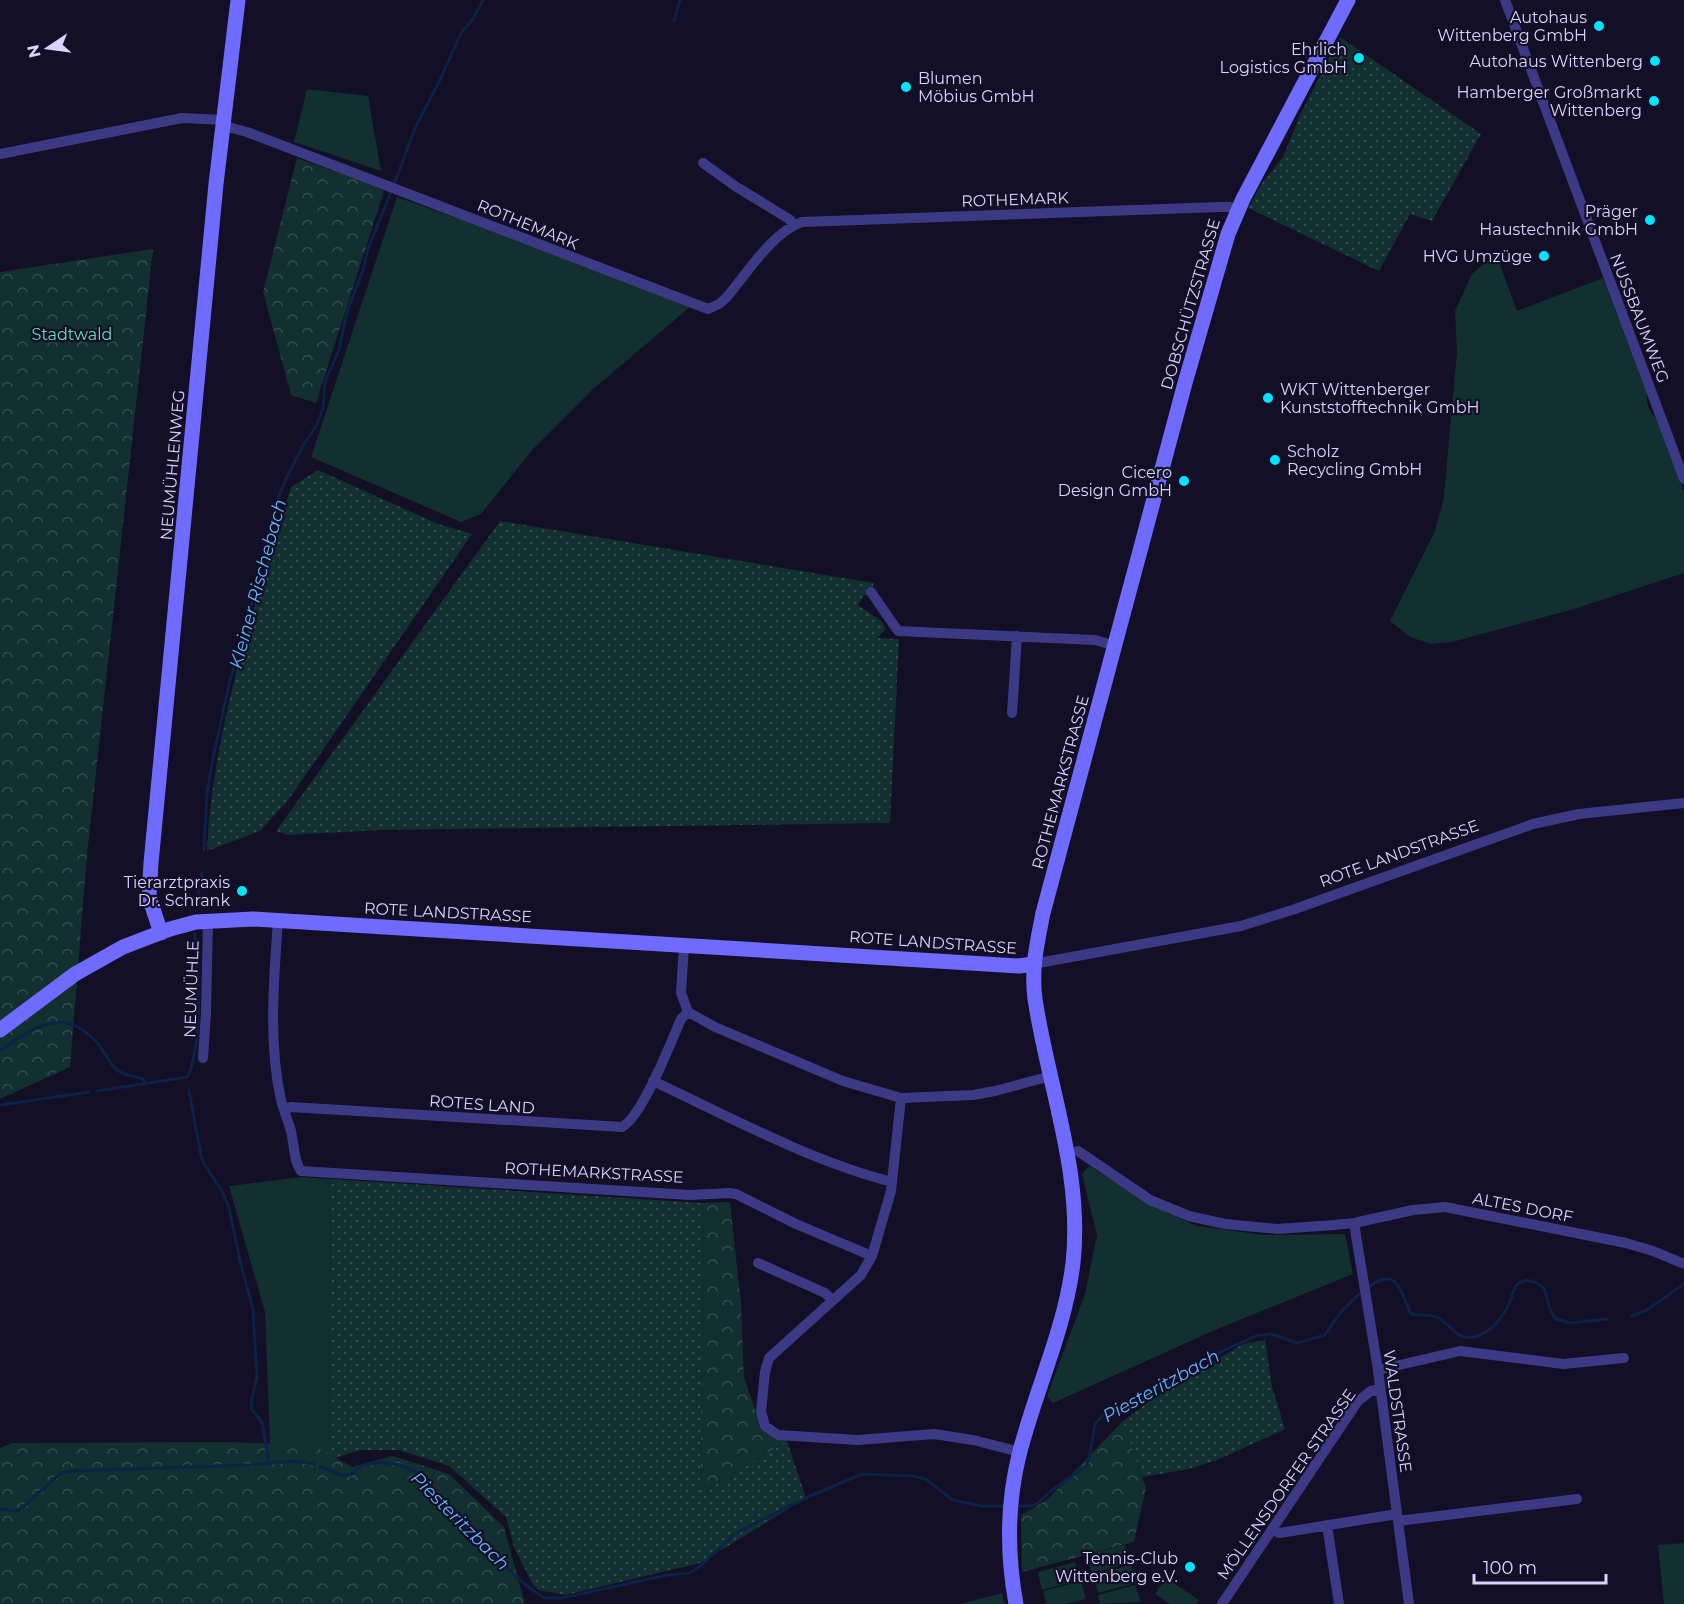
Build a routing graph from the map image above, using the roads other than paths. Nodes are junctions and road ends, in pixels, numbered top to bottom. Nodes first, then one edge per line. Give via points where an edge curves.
1 (238, 0) edge
2 (1348, 0) edge
3 (1505, 0) edge
4 (224, 123) junction
5 (0, 154) edge
6 (703, 163) dead end
7 (1238, 210) junction
8 (794, 225) junction
9 (1684, 479) edge
10 (1155, 500) joint
11 (871, 592) dead end
12 (1017, 636) junction
13 (1116, 646) junction
14 (1012, 713) dead end
15 (1684, 803) edge
16 (208, 920) junction
17 (278, 920) junction
18 (161, 933) junction
19 (684, 945) junction
20 (1033, 964) junction
21 (688, 1012) junction
22 (0, 1030) edge
23 (202, 1058) dead end
24 (1051, 1076) junction
25 (653, 1081) junction
26 (902, 1098) junction
27 (284, 1109) junction
28 (1078, 1151) dead end
29 (892, 1182) junction
30 (1354, 1223) junction
31 (872, 1256) junction
32 (758, 1263) dead end
33 (1684, 1264) edge
34 (832, 1300) junction
35 (1624, 1358) dead end
36 (1378, 1370) junction
37 (1380, 1389) junction
38 (1020, 1452) junction
39 (1577, 1499) dead end
40 (1397, 1518) junction
41 (1327, 1525) junction
42 (1272, 1530) junction
43 (1016, 1604) edge
44 (1222, 1604) edge
45 (1340, 1604) edge
46 (1409, 1604) edge

1 - 4 street, NEUMÜHLENWEG
2 - 7 street, DOBSCHÜTZSTRASSE
3 - 9 street, NUSSBAUMWEG
4 - 5 street, ROTHEMARK via 182,118
4 - 8 street, ROTHEMARK via 708,309 726,298 772,243
4 - 18 street, NEUMÜHLENWEG via 149,884 152,909
6 - 8 street
7 - 8 street, ROTHEMARK via 1219,207
7 - 10 street, DOBSCHÜTZSTRASSE via 1222,250
10 - 13 street, ROTHEMARKSTRASSE
11 - 12 street via 898,631
12 - 13 street via 1095,640
12 - 14 street
13 - 20 street, ROTHEMARKSTRASSE
15 - 20 street, ROTE LANDSTRASSE via 1580,814 1533,824 1241,926
16 - 17 street, ROTE LANDSTRASSE
16 - 18 street, ROTE LANDSTRASSE
16 - 23 street, NEUMÜHLE
17 - 19 street, ROTE LANDSTRASSE
17 - 27 street via 273,1004
18 - 22 street, ROTE LANDSTRASSE via 84,968
19 - 20 street, ROTE LANDSTRASSE
19 - 21 street via 681,993
20 - 24 street, ROTHEMARKSTRASSE via 1036,1008
21 - 25 street, ROTES LAND via 681,1019
21 - 26 street via 843,1082
24 - 26 street via 973,1095
24 - 38 street, ROTHEMARKSTRASSE via 1072,1183 1074,1246 1065,1308
25 - 27 street, ROTES LAND via 630,1121 617,1128
25 - 29 street via 826,1160
26 - 29 street
27 - 31 street, ROTHEMARKSTRASSE via 301,1171 690,1195 729,1193
28 - 30 street via 1141,1195 1205,1221 1257,1229
29 - 31 street
30 - 33 street, ALTES DORF via 1445,1207 1626,1243
30 - 36 street, WALDSTRASSE
31 - 34 street via 861,1275
32 - 34 street via 825,1293
34 - 38 street via 773,1353 766,1364 762,1419 771,1431 788,1437 866,1440 950,1435
35 - 36 street via 1563,1364 1460,1351
36 - 37 street, WALDSTRASSE
37 - 40 street, WALDSTRASSE
37 - 42 street, MÖLLENSDORFER STRASSE via 1358,1401
38 - 43 street, ROTHEMARKSTRASSE via 1010,1515 1010,1561
39 - 40 street
40 - 41 street
40 - 46 street, WALDSTRASSE
41 - 42 street via 1280,1533
41 - 45 street
42 - 44 street, MÖLLENSDORFER STRASSE

